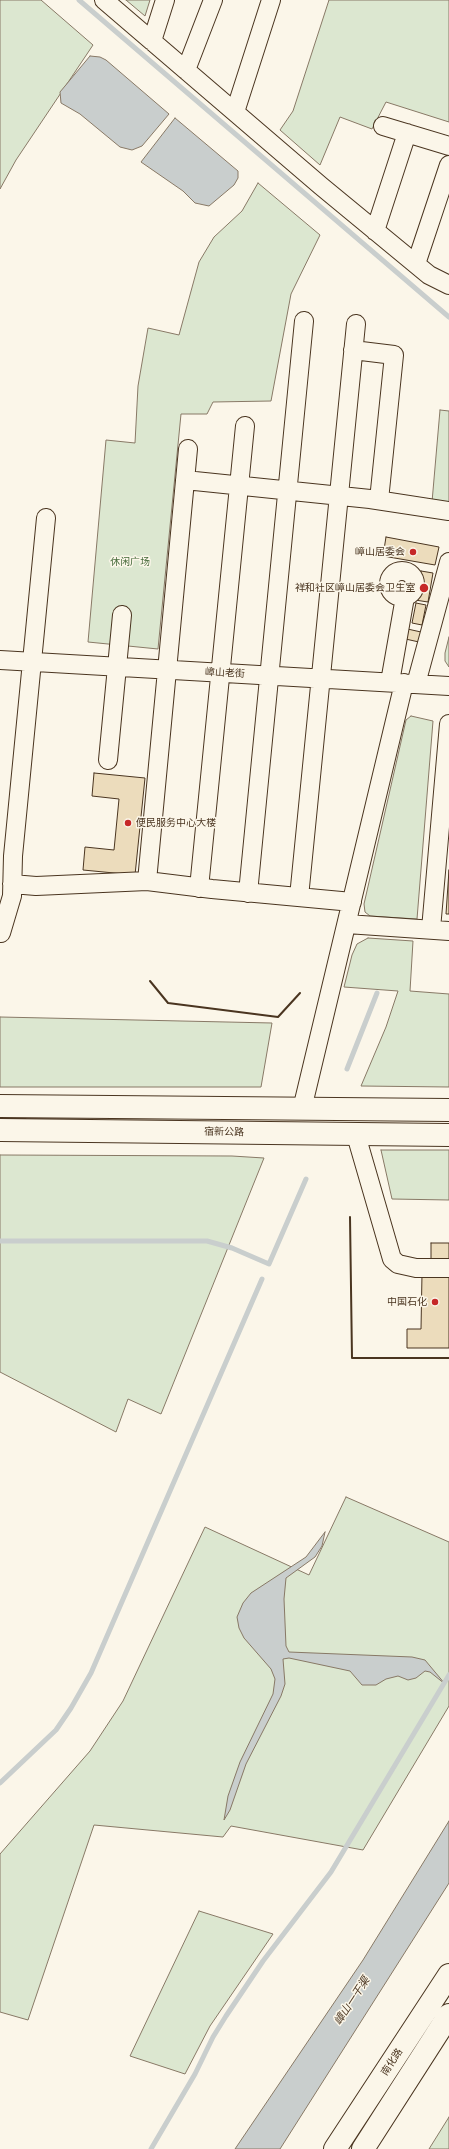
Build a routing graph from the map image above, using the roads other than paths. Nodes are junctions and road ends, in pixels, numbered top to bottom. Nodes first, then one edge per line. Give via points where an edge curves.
1 (104, 0) edge
2 (165, 0) edge
3 (213, 0) edge
4 (271, 0) edge
5 (152, 41) junction
6 (186, 70) junction
7 (235, 112) junction
8 (383, 126) dead end
9 (407, 133) junction
10 (449, 146) edge
11 (449, 165) edge
12 (376, 231) junction
13 (416, 264) junction
14 (449, 285) edge
15 (304, 321) dead end
16 (356, 324) dead end
17 (353, 350) junction
18 (245, 426) dead end
19 (188, 449) dead end
20 (185, 480) junction
21 (239, 486) junction
22 (288, 491) junction
23 (339, 496) junction
24 (379, 500) junction
25 (449, 511) edge
26 (46, 518) dead end
27 (449, 562) edge
28 (405, 597) dead end
29 (122, 615) dead end
30 (0, 660) edge
31 (32, 662) junction
32 (117, 667) junction
33 (167, 670) junction
34 (221, 673) junction
35 (269, 676) junction
36 (320, 679) junction
37 (403, 683) junction
38 (449, 686) edge
39 (449, 724) edge
40 (108, 760) dead end
41 (147, 880) junction
42 (12, 884) junction
43 (199, 888) junction
44 (248, 893) junction
45 (299, 897) junction
46 (352, 902) junction
47 (347, 924) junction
48 (440, 930) edge
49 (1, 933) edge
50 (0, 1106) edge
51 (302, 1109) junction
52 (449, 1110) edge
53 (0, 1130) edge
54 (356, 1135) junction
55 (449, 1135) edge
56 (449, 1268) edge
57 (449, 1975) edge
58 (449, 2015) edge
59 (335, 2149) edge
60 (362, 2149) edge

1 - 5 street
2 - 5 street
3 - 6 street
4 - 7 street
5 - 6 street
6 - 7 street
7 - 12 street
8 - 9 street
9 - 10 street
9 - 12 street
11 - 13 street
12 - 13 street
13 - 14 street via 429,275
15 - 22 street
16 - 17 street
17 - 23 street
17 - 24 street via 394,355
18 - 21 street
19 - 20 street
20 - 21 street
20 - 33 street
21 - 22 street
21 - 34 street
22 - 23 street
22 - 35 street
23 - 24 street
23 - 36 street
24 - 25 street
26 - 31 street
27 - 37 street
28 - 37 street
29 - 32 street
30 - 31 street, 嶂山老街
31 - 32 street, 嶂山老街
31 - 42 street
32 - 33 street, 嶂山老街
32 - 40 street
33 - 34 street, 嶂山老街
33 - 41 street
34 - 35 street, 嶂山老街
34 - 43 street
35 - 36 street, 嶂山老街
35 - 44 street
36 - 37 street, 嶂山老街
36 - 45 street
37 - 38 street, 嶂山老街
37 - 46 street
39 - 48 street
41 - 42 street via 36,886
41 - 43 street
42 - 49 street via 12,896
43 - 44 street
44 - 45 street
45 - 46 street
46 - 47 street
47 - 48 street
47 - 51 street
50 - 51 main road
51 - 52 main road
53 - 54 main road, 宿新公路
54 - 55 main road, 宿新公路
54 - 56 street via 392,1259 398,1264 416,1268
57 - 59 main road, 南化路
58 - 60 main road

